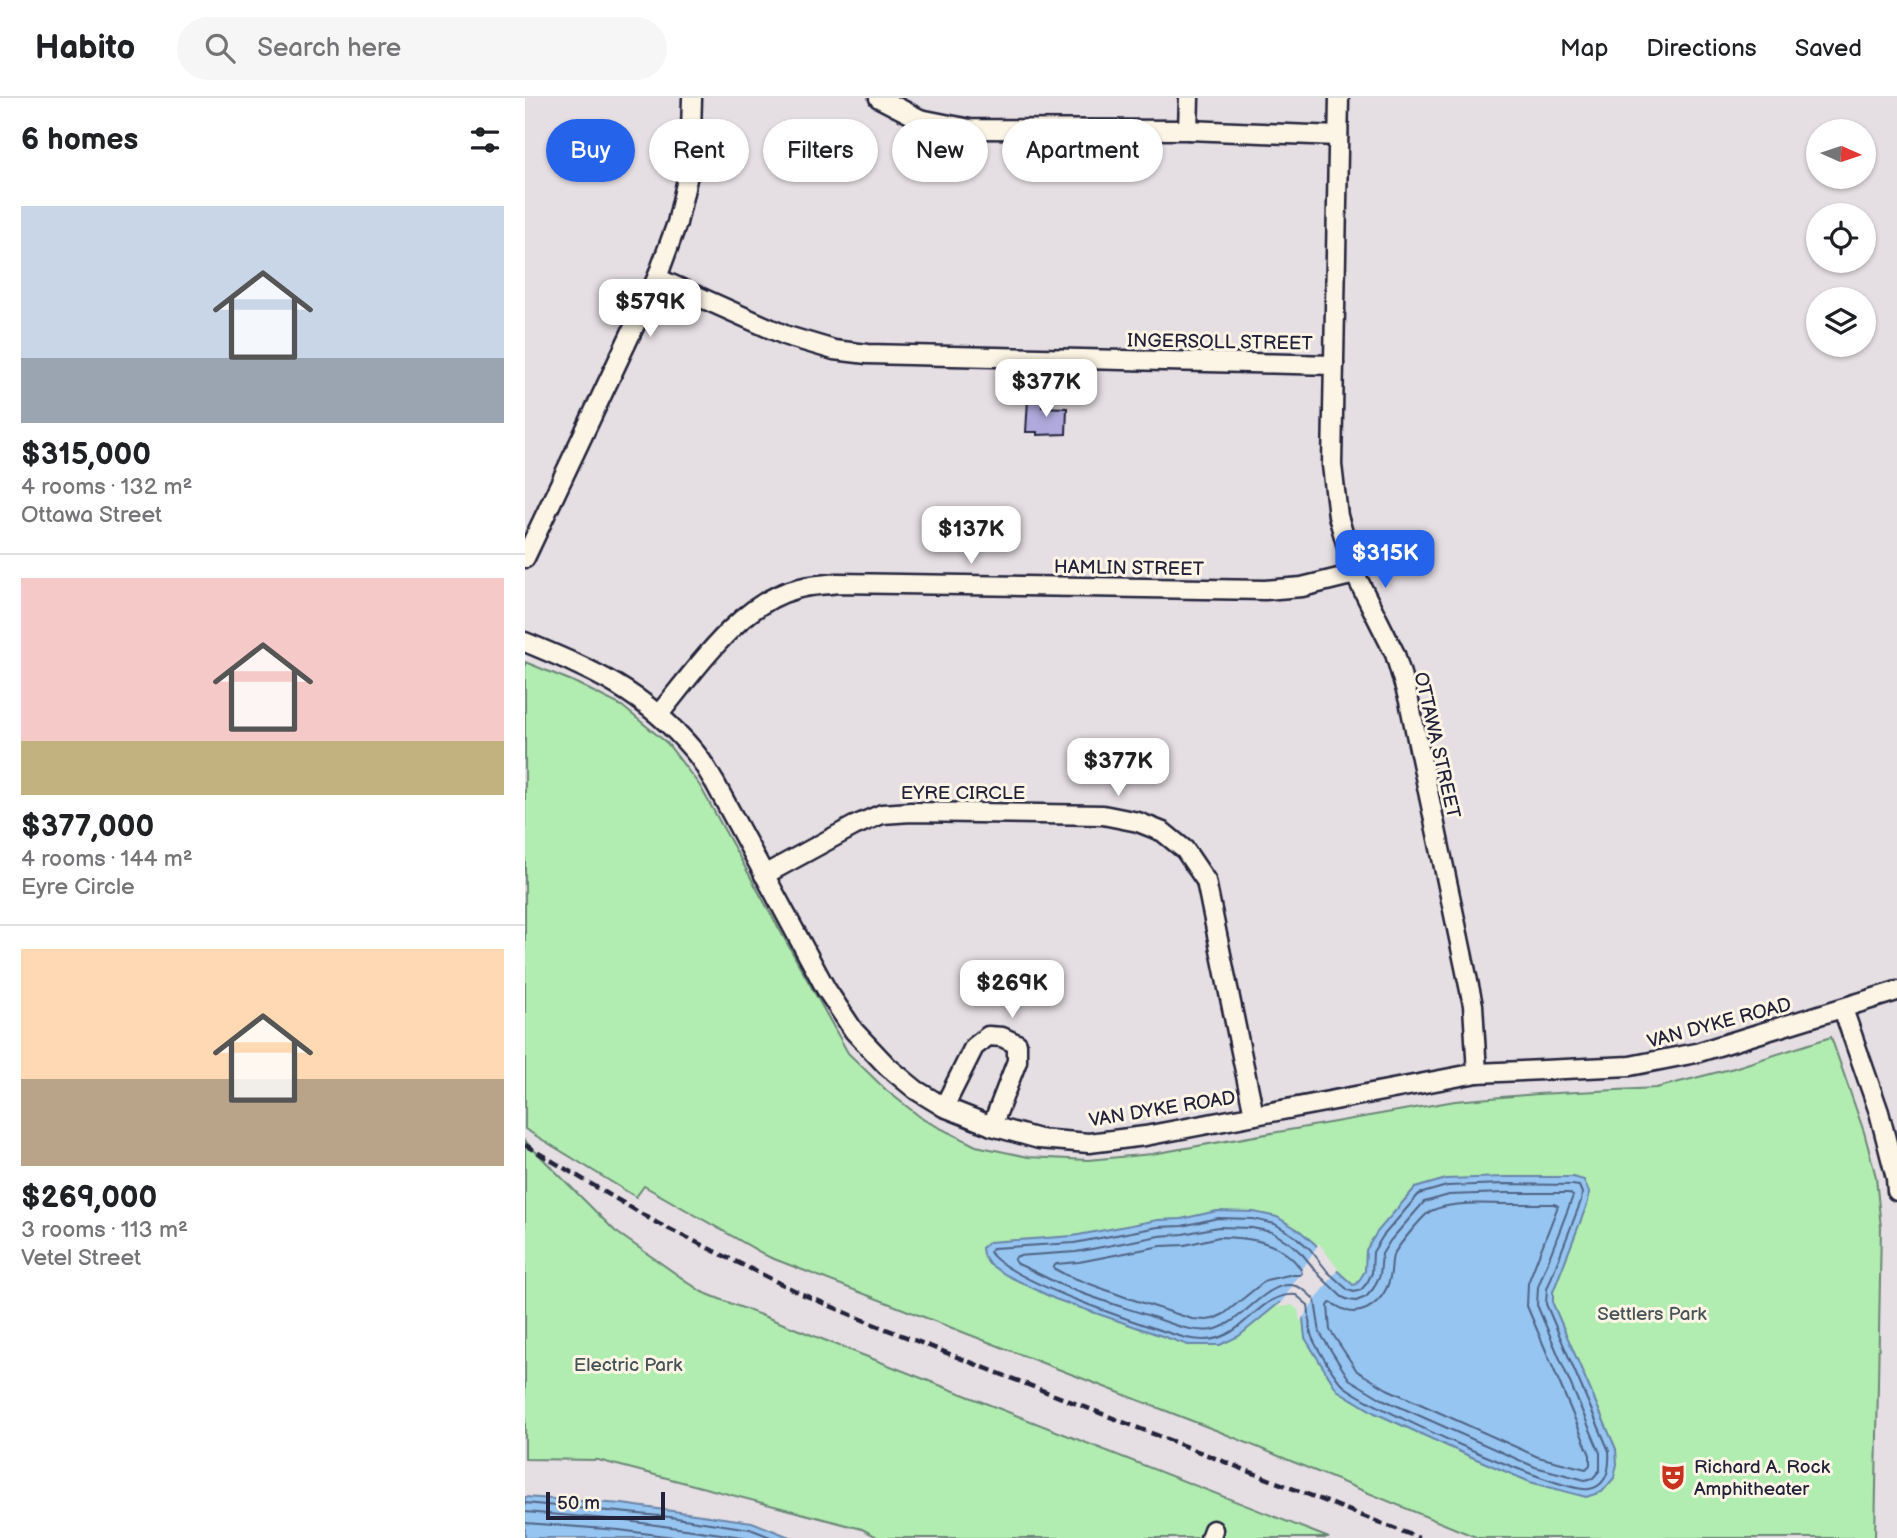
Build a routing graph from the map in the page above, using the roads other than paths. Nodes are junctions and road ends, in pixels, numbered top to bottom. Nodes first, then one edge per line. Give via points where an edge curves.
1 (692, 98) edge
2 (879, 98) edge
3 (1189, 98) edge
4 (1339, 98) edge
5 (1188, 130) junction
6 (1338, 136) junction
7 (657, 278) junction
8 (1334, 365) junction
9 (525, 558) edge
10 (1355, 574) junction
11 (525, 642) edge
12 (659, 714) junction
13 (764, 875) junction
14 (1897, 991) edge
15 (1843, 1009) junction
16 (1478, 1073) junction
17 (944, 1107) junction
18 (1254, 1115) junction
19 (992, 1126) junction
20 (1897, 1191) edge

1 - 7 street via 689,166 677,223
2 - 5 street via 920,119 970,129
3 - 5 street
4 - 6 street, OTTAWA STREET
5 - 6 street
6 - 8 street, OTTAWA STREET
7 - 8 street, INGERSOLL STREET via 787,336 834,350
7 - 9 street
8 - 10 street, OTTAWA STREET via 1332,465 1338,516
10 - 12 street, HAMLIN STREET via 1302,587 1265,590 838,583 794,589 759,604 728,631
10 - 16 street, OTTAWA STREET via 1395,654 1409,701 1473,1006
11 - 12 street, VAN DYKE ROAD via 618,685
12 - 13 street, VAN DYKE ROAD via 696,753
13 - 17 street, VAN DYKE ROAD via 854,1031 887,1066
13 - 18 street, EYRE CIRCLE via 882,814 1103,815 1163,832 1185,850 1206,881
14 - 15 street, VAN DYKE ROAD
15 - 16 street, VAN DYKE ROAD via 1696,1053 1630,1066
15 - 20 street via 1878,1112
16 - 18 street, VAN DYKE ROAD
17 - 19 street, VAN DYKE ROAD
17 - 19 street via 974,1047 988,1036 1002,1037 1017,1044 1017,1061
18 - 19 street, VAN DYKE ROAD via 1089,1143 1039,1139

